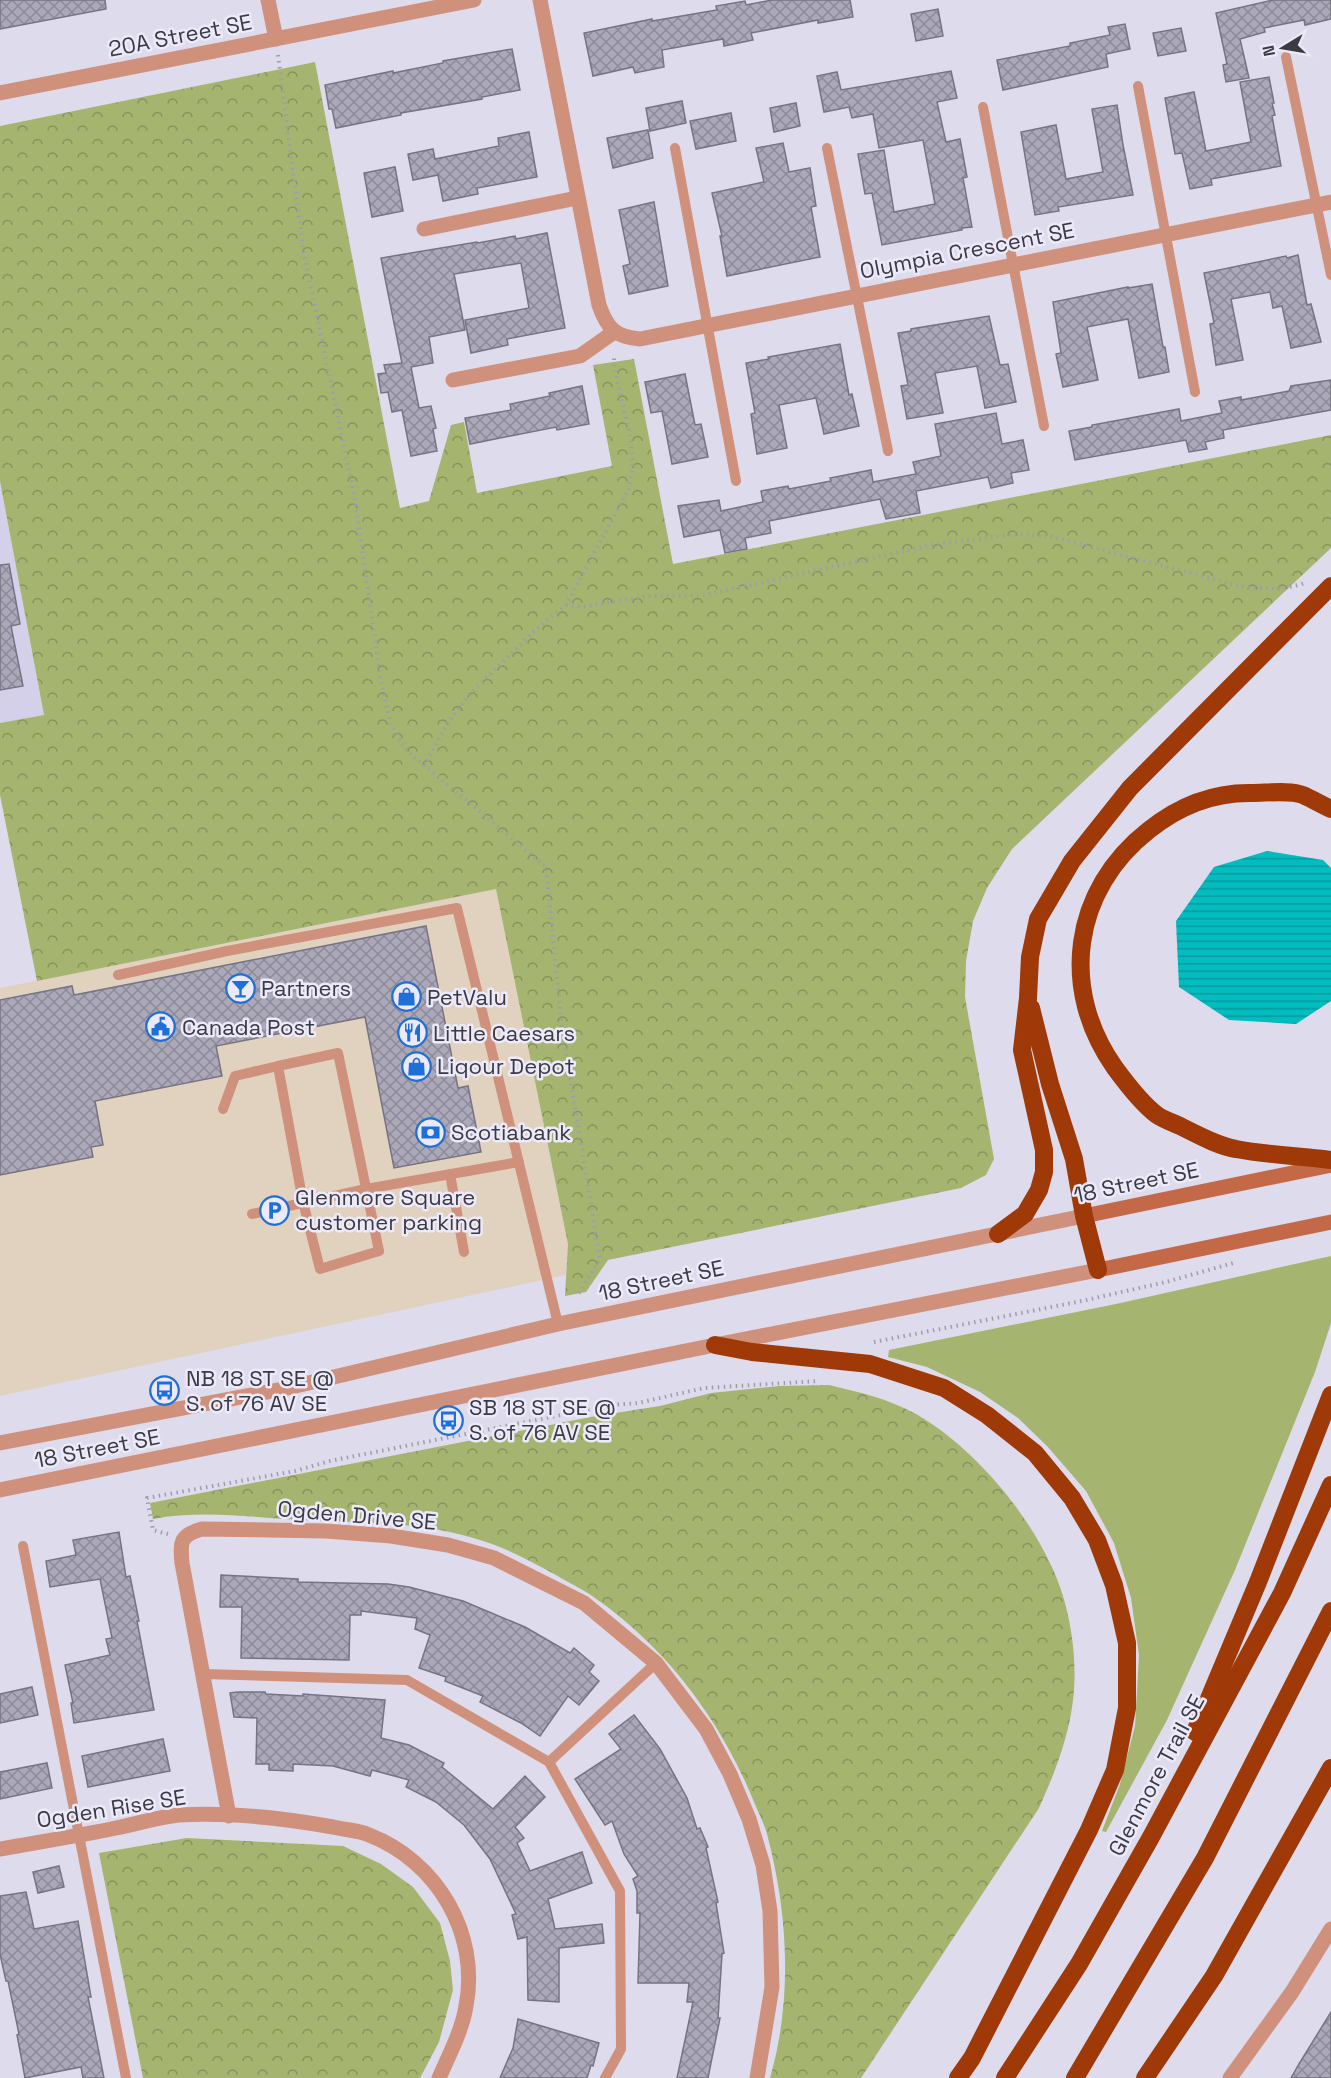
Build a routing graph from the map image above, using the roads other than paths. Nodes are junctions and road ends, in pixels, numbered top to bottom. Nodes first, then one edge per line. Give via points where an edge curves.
1 (268, 0) edge
2 (474, 0) edge
3 (540, 0) edge
4 (276, 39) junction
5 (1286, 57) dead end
6 (1138, 86) dead end
7 (0, 93) edge
8 (983, 107) dead end
9 (675, 148) dead end
10 (827, 148) dead end
11 (578, 198) junction
12 (1324, 203) edge
13 (424, 229) dead end
14 (1166, 234) junction
15 (1013, 264) junction
16 (1331, 274) edge
17 (857, 296) junction
18 (707, 325) junction
19 (614, 332) junction
20 (453, 380) dead end
21 (1195, 392) dead end
22 (1044, 426) dead end
23 (888, 451) dead end
24 (736, 481) dead end
25 (1331, 586) edge
26 (1331, 810) edge
27 (118, 975) dead end
28 (1029, 998) junction
29 (278, 1066) junction
30 (224, 1109) dead end
31 (1331, 1160) edge
32 (519, 1162) junction
33 (1331, 1165) edge
34 (450, 1174) junction
35 (366, 1189) junction
36 (303, 1202) junction
37 (252, 1214) dead end
38 (1084, 1216) junction
39 (1329, 1222) edge
40 (998, 1234) junction
41 (464, 1252) dead end
42 (1098, 1270) junction
43 (558, 1324) junction
44 (715, 1345) junction
45 (1331, 1395) edge
46 (0, 1433) edge
47 (46, 1434) junction
48 (0, 1443) edge
49 (1331, 1485) edge
50 (0, 1490) edge
51 (23, 1546) dead end
52 (1331, 1611) edge
53 (656, 1663) junction
54 (203, 1674) junction
55 (1331, 1754) edge
56 (549, 1762) junction
57 (1331, 1768) edge
58 (1319, 1787) junction
59 (229, 1816) junction
60 (79, 1835) junction
61 (1151, 1838) junction
62 (0, 1849) edge
63 (1331, 1929) edge
64 (126, 2078) edge
65 (439, 2078) edge
66 (605, 2078) edge
67 (757, 2078) edge
68 (958, 2078) edge
69 (1005, 2078) edge
70 (1075, 2078) edge
71 (1145, 2078) edge
72 (1230, 2078) edge

1 - 4 street
2 - 4 street, 20A Street SE
3 - 11 street
4 - 7 street, 20A Street SE
5 - 12 lane
6 - 14 lane
8 - 15 lane
9 - 18 lane
10 - 17 lane
11 - 13 street
11 - 19 street via 599,305
12 - 14 street, Olympia Crescent SE
12 - 16 lane
14 - 15 street, Olympia Crescent SE
14 - 21 lane
15 - 17 street, Olympia Crescent SE
15 - 22 lane
17 - 18 street, Olympia Crescent SE
17 - 23 lane
18 - 19 street, Olympia Crescent SE via 640,339
18 - 24 lane
19 - 20 street via 580,356
25 - 28 highway via 1130,788 1072,861 1038,919 1030,957
26 - 31 highway via 1300,794 1235,793 1198,801 1169,814 1115,862 1100,888 1081,946 1080,978 1089,1021 1108,1057 1126,1083 1157,1115 1234,1149
27 - 32 lane via 457,908
28 - 38 highway via 1074,1159
28 - 40 highway via 1022,1050 1044,1150 1044,1172 1025,1214
29 - 30 lane via 235,1076
29 - 35 lane via 338,1053
29 - 36 lane
32 - 34 lane
32 - 43 lane
33 - 38 main road, 18 Street SE
34 - 35 lane
34 - 41 lane
35 - 36 lane
35 - 36 lane via 379,1251 320,1269
36 - 37 lane
38 - 40 street, 18 Street SE
38 - 42 highway
39 - 42 main road, 18 Street SE
40 - 43 street, 18 Street SE
42 - 44 street, 18 Street SE
43 - 47 street, 18 Street SE via 283,1389
44 - 50 street, 18 Street SE
44 - 68 highway via 870,1364 944,1388 987,1415 1035,1453 1077,1506 1097,1540 1114,1585 1127,1643 1127,1708 1115,1770 1089,1830 972,2058
45 - 61 highway
46 - 47 street
47 - 48 street, 18 Street SE
49 - 61 highway, Glenmore Trail SE via 1282,1593
51 - 60 lane
52 - 70 highway via 1205,1858
53 - 54 street, Ogden Drive SE via 584,1603 494,1558 448,1545 391,1536 202,1529 190,1532 180,1547
53 - 56 lane
53 - 67 street, Ogden Drive SE via 706,1729 730,1774 763,1865 770,1911 772,1987
54 - 56 lane via 407,1680
54 - 59 street
55 - 58 highway
56 - 66 lane via 620,1891 621,2049
57 - 58 highway
58 - 71 highway via 1214,1976
59 - 60 street, Ogden Rise SE via 177,1815
59 - 65 street, Ogden Rise SE via 302,1822 366,1834 406,1855 438,1886 459,1925 469,1985 462,2025
60 - 62 street, Ogden Rise SE
60 - 64 lane
61 - 69 highway, Glenmore Trail SE via 1079,1964
63 - 72 street via 1292,1992

